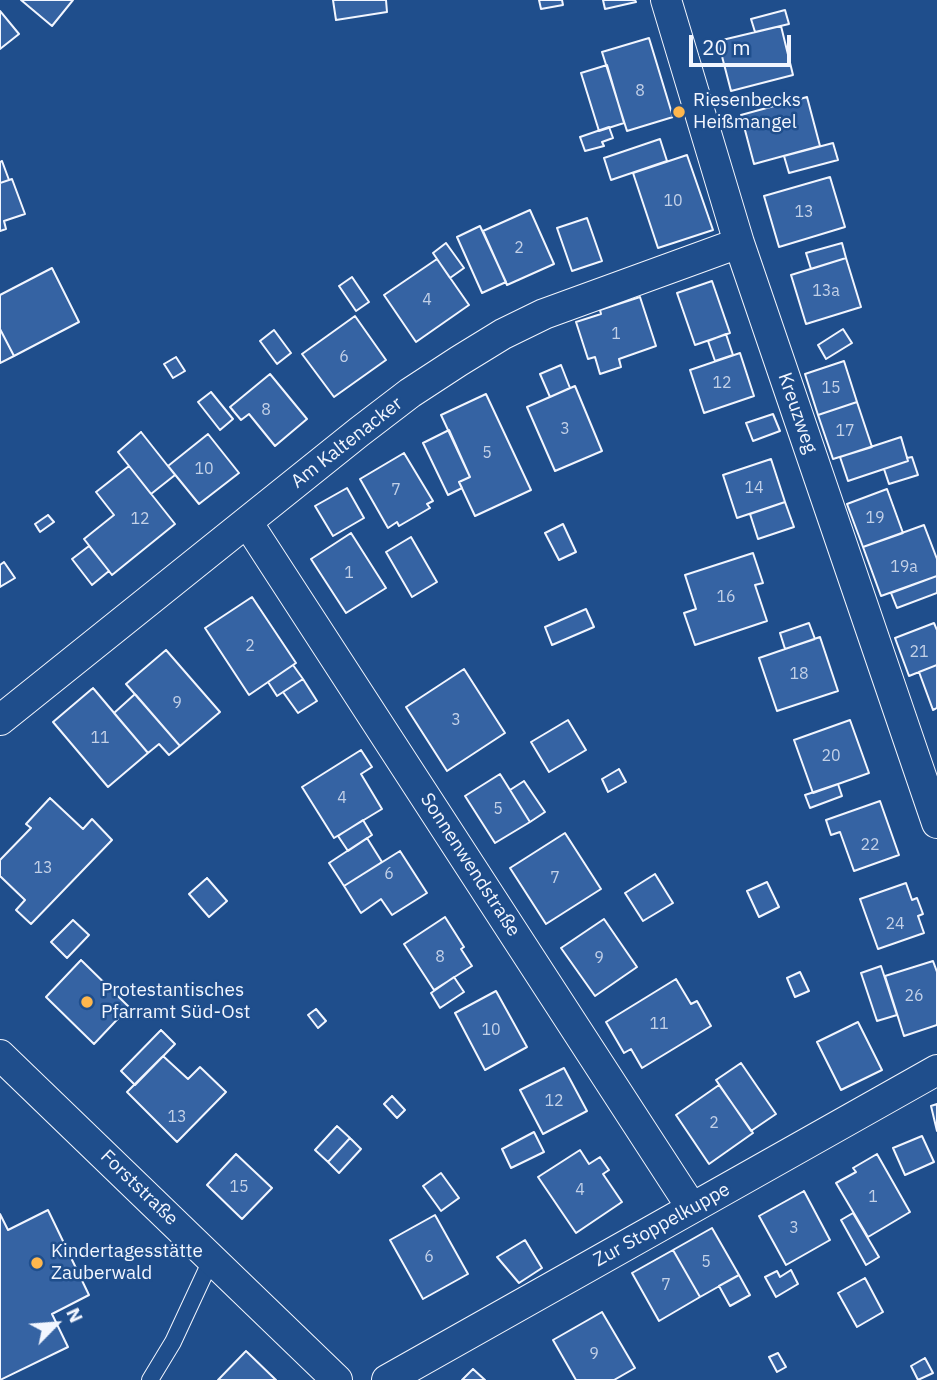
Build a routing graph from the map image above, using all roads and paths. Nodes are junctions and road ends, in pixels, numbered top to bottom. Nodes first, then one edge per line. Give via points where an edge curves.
1 (666, 0) edge
2 (739, 243) junction
3 (247, 522) junction
4 (0, 720) edge
5 (937, 824) edge
6 (0, 1055) edge
7 (937, 1069) edge
8 (692, 1208) junction
9 (212, 1258) junction
10 (150, 1380) edge
11 (337, 1380) edge
12 (387, 1380) edge

1 - 2 street, Kreuzweg
2 - 3 street, Am Kaltenacker via 544,314 503,334 410,393
2 - 5 street, Kreuzweg
3 - 4 street, Am Kaltenacker
3 - 8 street, Sonnenwendstraße
6 - 9 street, Forststraße
7 - 8 street, Zur Stoppelkuppe
8 - 12 street, Zur Stoppelkuppe
9 - 10 lane
9 - 11 street, Forststraße

